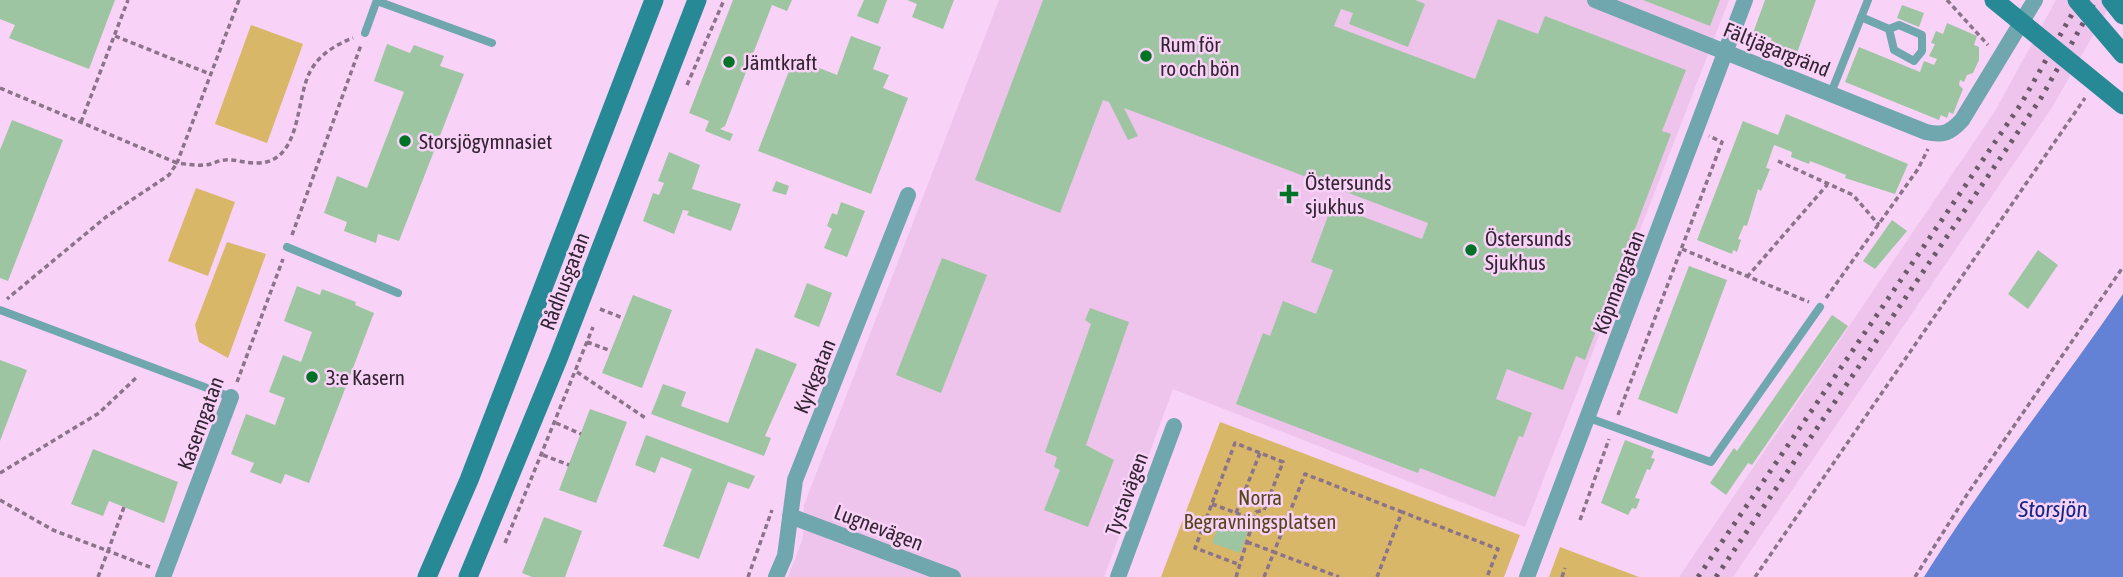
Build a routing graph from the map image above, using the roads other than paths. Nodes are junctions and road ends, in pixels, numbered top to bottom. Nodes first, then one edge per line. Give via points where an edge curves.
1 (377, 0) edge
2 (654, 0) edge
3 (697, 0) edge
4 (1595, 0) edge
5 (1745, 0) edge
6 (1868, 0) edge
7 (1994, 0) edge
8 (2035, 0) edge
9 (2077, 0) edge
10 (2111, 0) edge
11 (2123, 15) edge
12 (1861, 17) junction
13 (1889, 29) junction
14 (365, 33) road end
15 (492, 43) dead end
16 (1726, 52) junction
17 (2123, 54) edge
18 (1831, 93) junction
19 (2123, 105) edge
20 (908, 195) dead end
21 (287, 247) dead end
22 (398, 293) dead end
23 (1819, 307) road end
24 (0, 310) edge
25 (231, 397) joint
26 (1589, 418) junction
27 (1174, 426) dead end
28 (790, 516) junction
29 (164, 575) edge
30 (427, 577) edge
31 (468, 577) edge
32 (776, 577) edge
33 (953, 577) edge
34 (1118, 577) edge
35 (1527, 577) edge

1 - 14 lane
1 - 15 lane
2 - 30 main road, Rådhusgatan via 469,480
3 - 31 main road, Rådhusgatan
4 - 16 street, Fältjägargränd
5 - 16 street, Köpmangatan
6 - 12 lane
7 - 19 main road, bridge
8 - 18 street, Fältjägargränd via 1962,120 1939,134
9 - 17 main road, bridge
10 - 11 main road
12 - 13 lane
12 - 18 lane
13 - 13 lane via 1894,50 1914,61 1922,51 1922,36 1899,25
16 - 18 street, Fältjägargränd
16 - 26 street, Köpmangatan
20 - 28 street, Kyrkgatan via 795,480
21 - 22 lane
23 - 26 lane via 1711,462
24 - 25 lane
25 - 29 street, Kaserngatan
26 - 35 street, Köpmangatan
27 - 34 street, Tystavägen
28 - 32 street, Kyrkgatan via 785,556
28 - 33 street, Lugnevägen

